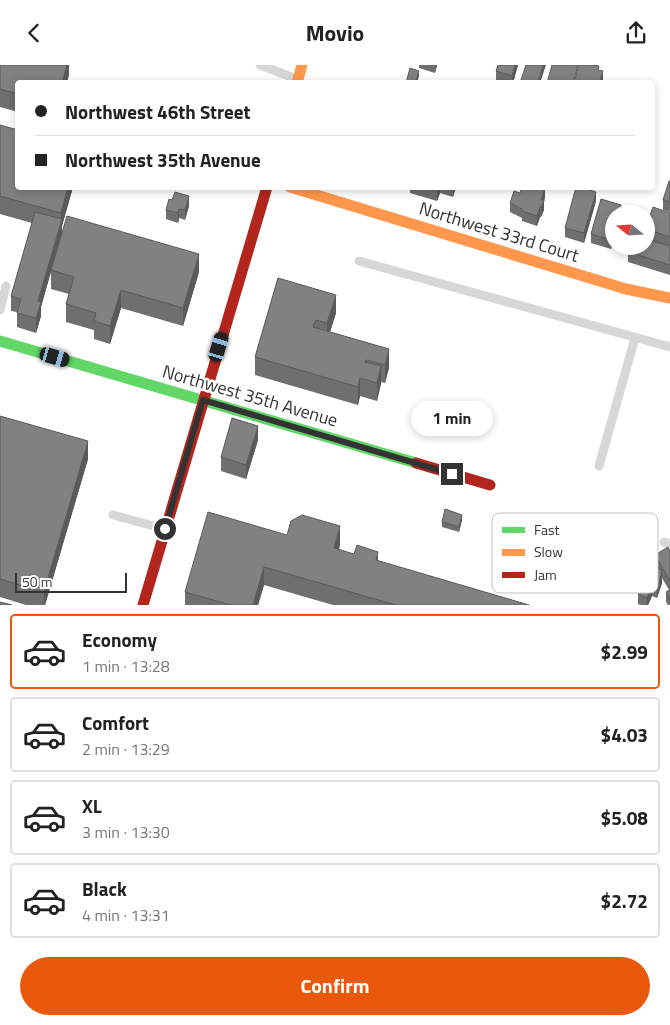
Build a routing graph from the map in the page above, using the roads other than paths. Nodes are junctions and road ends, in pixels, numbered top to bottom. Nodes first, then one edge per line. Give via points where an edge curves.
1 (302, 65) edge
2 (261, 66) edge
3 (296, 80) edge
4 (298, 80) edge
5 (266, 190) edge
6 (300, 190) edge
7 (359, 261) dead end
8 (6, 286) dead end
9 (670, 297) edge
10 (0, 310) edge
11 (635, 338) junction
12 (0, 341) edge
13 (670, 347) edge
14 (203, 400) junction
15 (599, 466) dead end
16 (490, 485) dead end
17 (113, 515) dead end
18 (165, 529) junction
19 (143, 605) edge

1 - 4 street
2 - 3 lane
5 - 14 street
6 - 9 street, Northwest 33rd Court via 626,289
7 - 11 lane
8 - 10 lane
11 - 13 lane
11 - 15 lane
12 - 14 street, Northwest 35th Avenue
14 - 16 street, Northwest 35th Avenue
14 - 18 street
17 - 18 lane
18 - 19 street

